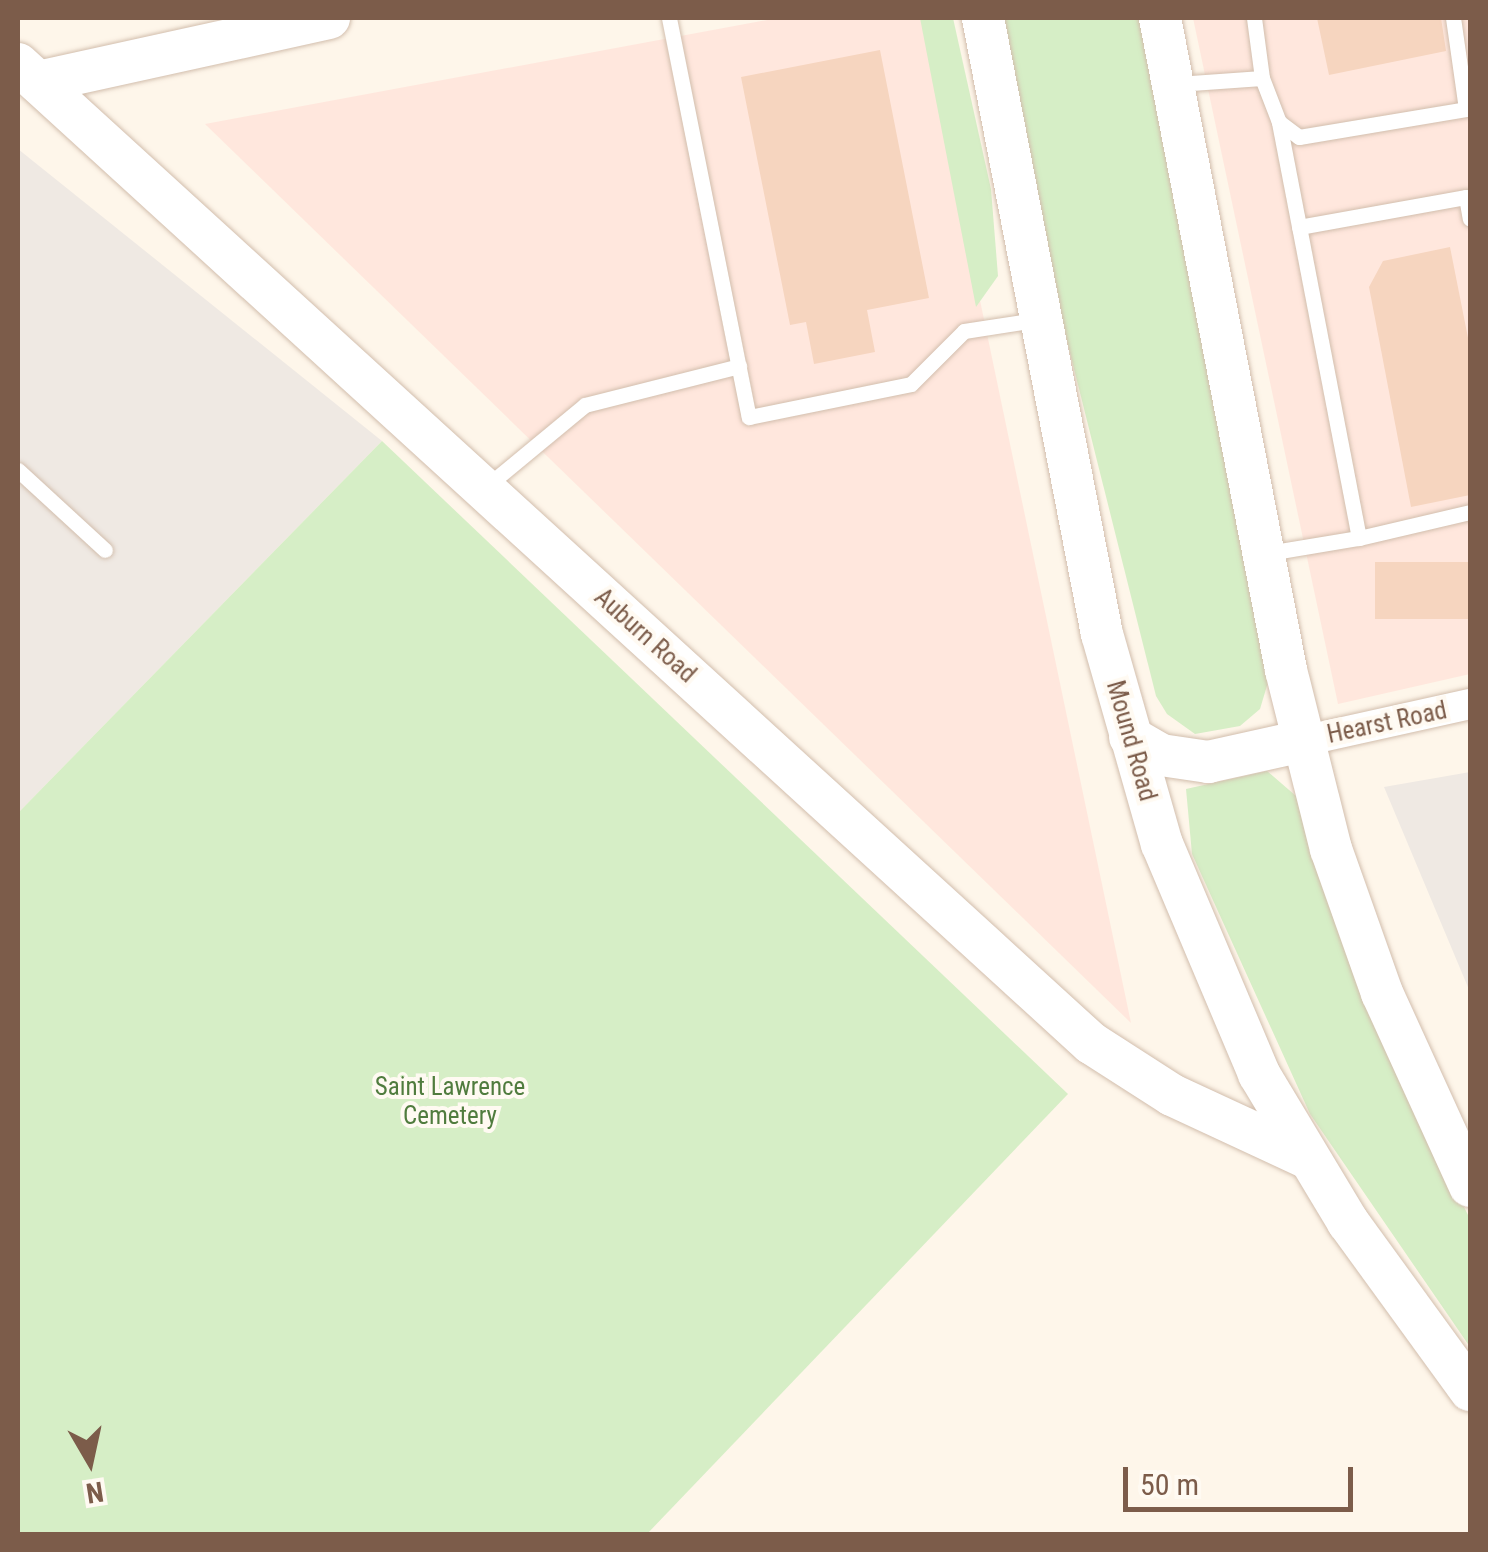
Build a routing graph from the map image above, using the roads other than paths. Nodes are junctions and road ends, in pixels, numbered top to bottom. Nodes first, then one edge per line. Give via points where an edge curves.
1 (328, 18) edge
2 (669, 18) edge
3 (983, 18) edge
4 (1160, 18) edge
5 (1254, 18) edge
6 (1454, 18) edge
7 (226, 28) edge
8 (1262, 78) junction
9 (28, 79) edge
10 (1173, 84) junction
11 (1279, 122) junction
12 (1470, 219) edge
13 (1298, 227) junction
14 (1040, 319) junction
15 (739, 366) junction
16 (18, 470) edge
17 (484, 489) junction
18 (1470, 512) edge
19 (1359, 538) junction
20 (105, 550) dead end
21 (1264, 554) junction
22 (1470, 704) edge
23 (1130, 737) junction
24 (1302, 741) junction
25 (1308, 1158) junction
26 (1470, 1186) edge
27 (1470, 1390) edge

1 - 7 main road
2 - 15 lane
3 - 14 main road, Mound Road
4 - 10 main road
5 - 8 lane
6 - 11 lane via 1466,109 1299,137
7 - 9 main road
8 - 10 lane
8 - 11 lane
9 - 17 main road, Auburn Road
10 - 21 main road
11 - 13 lane
12 - 13 lane via 1466,197
13 - 19 lane
14 - 15 lane via 964,331 912,384 749,418
14 - 23 main road, Mound Road
15 - 17 lane via 585,405
16 - 20 lane
17 - 25 main road, Auburn Road via 1090,1043 1172,1095
18 - 19 lane
19 - 21 lane
21 - 24 main road
22 - 24 street, Hearst Road
23 - 24 main road via 1161,755 1208,762
23 - 25 main road, Mound Road via 1196,940
24 - 26 main road via 1375,975
25 - 27 main road, Mound Road

